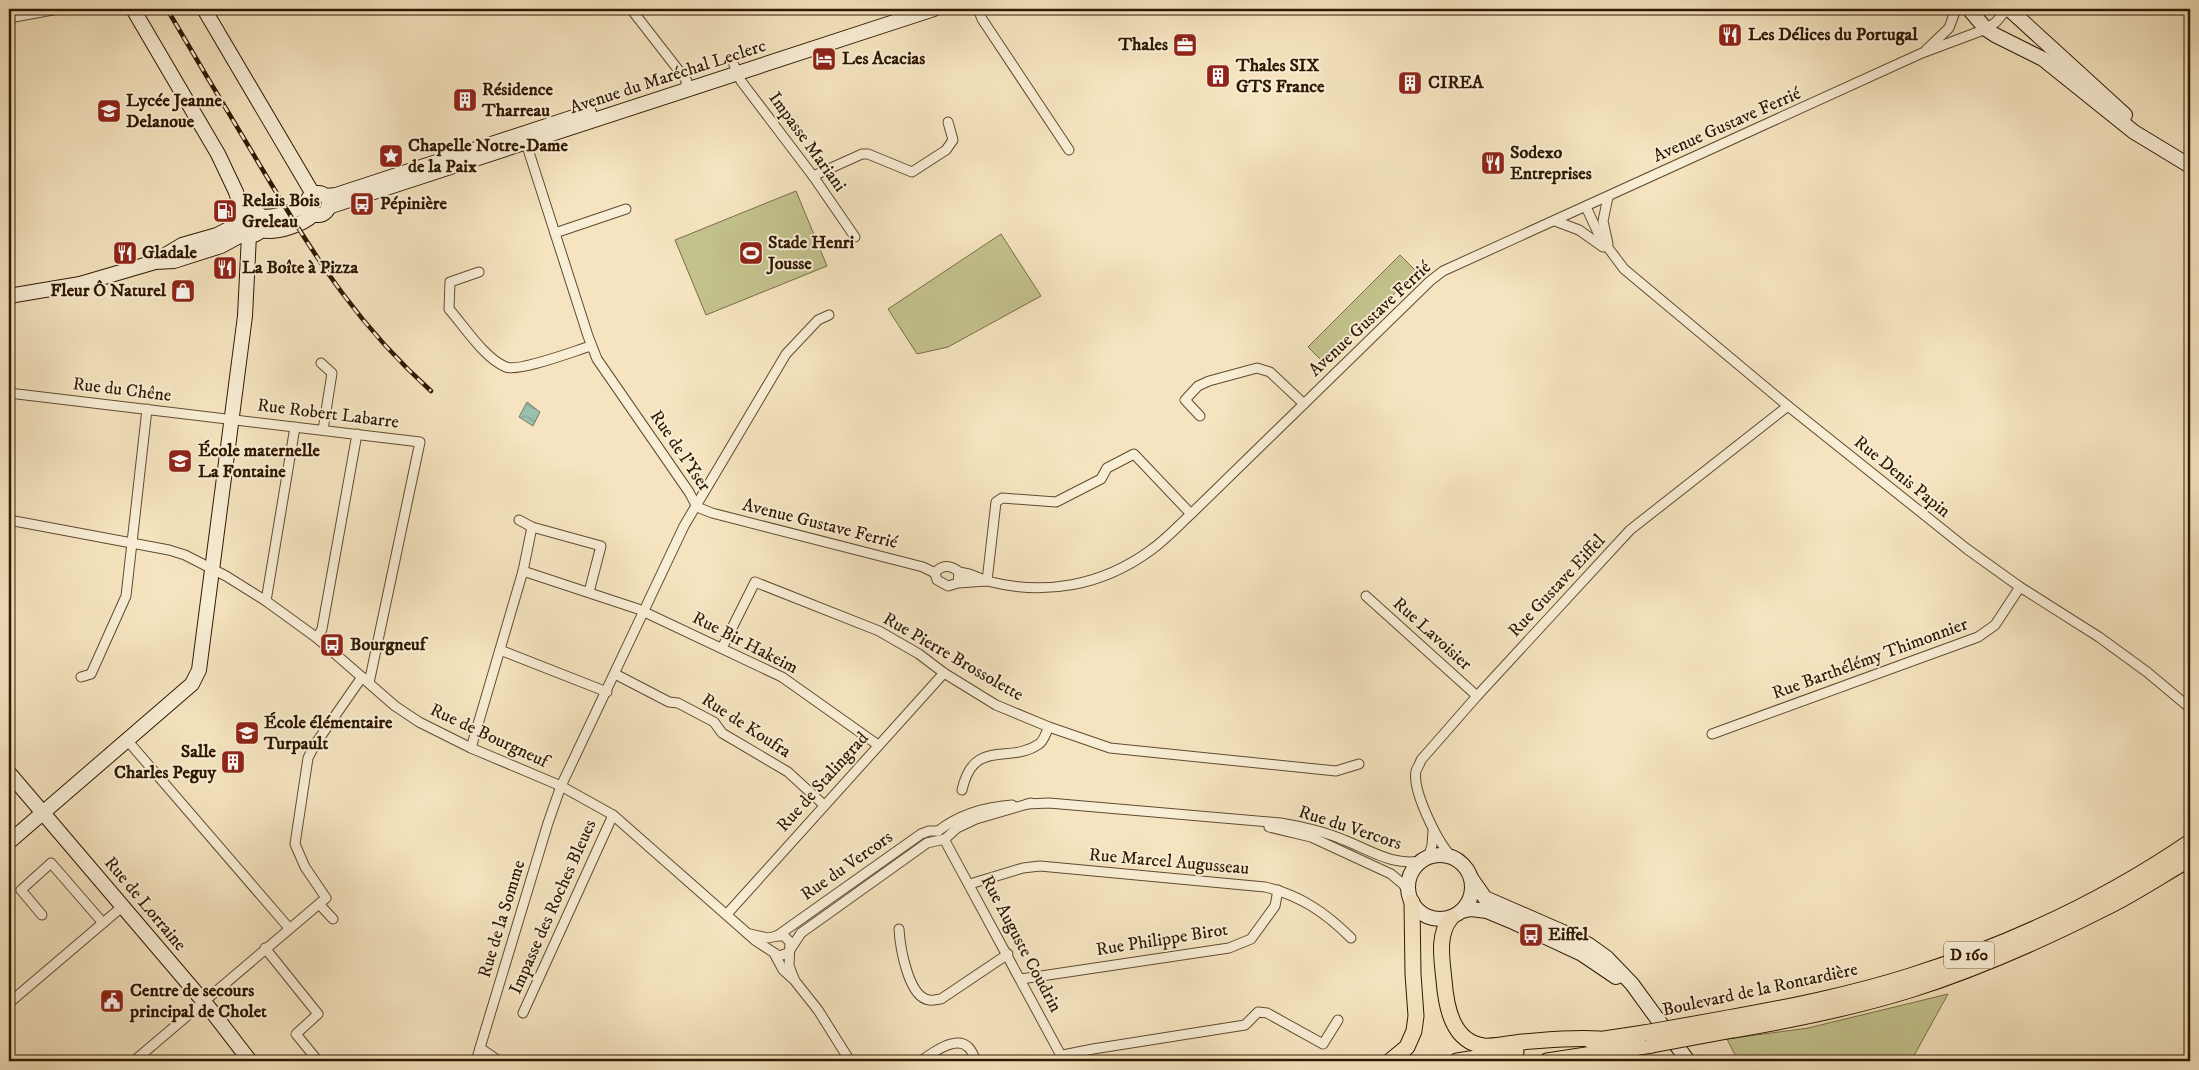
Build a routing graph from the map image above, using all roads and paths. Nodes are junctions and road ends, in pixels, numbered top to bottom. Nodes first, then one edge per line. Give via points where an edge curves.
1 (58, 9) edge
2 (133, 9) edge
3 (204, 9) edge
4 (631, 9) edge
5 (906, 9) edge
6 (934, 9) edge
7 (978, 9) edge
8 (1956, 9) edge
9 (1970, 9) edge
10 (2008, 9) edge
11 (9, 18) edge
12 (1986, 29) junction
13 (1922, 53) junction
14 (735, 70) junction
15 (685, 86) junction
16 (948, 122) dead end
17 (536, 130) junction
18 (526, 143) junction
19 (2161, 148) junction
20 (1068, 150) dead end
21 (2190, 166) edge
22 (813, 176) junction
23 (1608, 196) junction
24 (318, 203) junction
25 (1586, 207) junction
26 (626, 209) dead end
27 (1555, 221) junction
28 (251, 225) junction
29 (555, 233) junction
30 (855, 236) dead end
31 (221, 246) junction
32 (1610, 252) junction
33 (155, 262) junction
34 (247, 262) junction
35 (479, 272) dead end
36 (248, 285) junction
37 (9, 296) edge
38 (829, 315) dead end
39 (591, 346) junction
40 (321, 363) dead end
41 (9, 393) edge
42 (1304, 404) junction
43 (1788, 406) junction
44 (147, 409) junction
45 (1200, 416) dead end
46 (232, 419) junction
47 (295, 427) junction
48 (324, 430) junction
49 (357, 434) junction
50 (697, 507) junction
51 (1191, 514) junction
52 (9, 520) edge
53 (519, 520) dead end
54 (532, 527) junction
55 (133, 544) junction
56 (213, 570) junction
57 (523, 571) junction
58 (959, 572) junction
59 (935, 573) junction
60 (987, 581) junction
61 (958, 583) junction
62 (2020, 587) junction
63 (589, 592) junction
64 (1366, 596) dead end
65 (266, 600) junction
66 (644, 612) junction
67 (317, 638) junction
68 (722, 648) junction
69 (500, 650) junction
70 (615, 674) junction
71 (944, 674) junction
72 (82, 677) dead end
73 (362, 677) junction
74 (369, 683) junction
75 (607, 692) junction
76 (1477, 696) junction
77 (2190, 708) edge
78 (1049, 727) junction
79 (1712, 734) dead end
80 (127, 740) junction
81 (878, 745) junction
82 (471, 748) junction
83 (1359, 764) dead end
84 (9, 773) edge
85 (561, 786) junction
86 (962, 790) dead end
87 (1031, 804) junction
88 (824, 805) junction
89 (42, 813) junction
90 (613, 815) junction
91 (1207, 817) junction
92 (1433, 828) junction
93 (940, 829) junction
94 (2190, 835) edge
95 (946, 838) junction
96 (9, 842) edge
97 (2190, 842) edge
98 (1452, 857) junction
99 (1426, 859) junction
100 (2190, 859) edge
101 (1471, 878) junction
102 (970, 884) junction
103 (1278, 890) junction
104 (2106, 893) junction
105 (1410, 898) junction
106 (322, 901) junction
107 (123, 906) junction
108 (727, 914) junction
109 (1457, 914) junction
110 (42, 915) dead end
111 (333, 919) dead end
112 (103, 923) junction
113 (289, 928) junction
114 (899, 929) dead end
115 (750, 934) junction
116 (777, 936) junction
117 (1351, 938) dead end
118 (265, 948) junction
119 (790, 949) junction
120 (773, 953) junction
121 (1008, 954) junction
122 (1021, 979) junction
123 (795, 981) junction
124 (1643, 1000) junction
125 (203, 1002) junction
126 (9, 1003) edge
127 (523, 1013) dead end
128 (1338, 1020) dead end
129 (1730, 1024) junction
130 (1599, 1039) junction
131 (1648, 1039) junction
132 (480, 1048) junction
133 (1063, 1058) edge
134 (1685, 1059) edge
135 (134, 1061) edge
136 (250, 1061) edge
137 (318, 1061) edge
138 (476, 1061) edge
139 (499, 1061) edge
140 (850, 1061) edge
141 (921, 1061) edge
142 (976, 1061) edge
143 (1390, 1061) edge
144 (1457, 1061) edge
145 (1547, 1061) edge
146 (1631, 1061) edge

1 - 11 street
2 - 28 main road via 218,154 231,168 254,207
3 - 24 main road
4 - 15 street
5 - 14 main road, Avenue du Maréchal Leclerc
6 - 14 main road, Avenue du Maréchal Leclerc
7 - 20 street
8 - 13 street, Avenue Gustave Ferrié via 1949,28
9 - 12 main road
10 - 12 street
10 - 19 main road
12 - 13 street, Avenue Gustave Ferrié
12 - 19 main road via 2043,59 2109,112
13 - 23 street, Avenue Gustave Ferrié
14 - 15 main road, Avenue du Maréchal Leclerc
14 - 22 street, Impasse Mariani
15 - 17 main road, Avenue du Maréchal Leclerc
15 - 18 main road, Avenue du Maréchal Leclerc
16 - 22 street via 953,140 946,150 912,172 862,154
17 - 18 street
17 - 24 main road, Avenue du Maréchal Leclerc
18 - 24 main road, Avenue du Maréchal Leclerc
18 - 29 street, Rue de l’Yser
19 - 21 main road
22 - 30 street, Impasse Mariani
23 - 25 street, Avenue Gustave Ferrié
23 - 32 street, Rue Denis Papin via 1603,221
24 - 28 main road, Avenue du Maréchal Leclerc
25 - 27 street, Avenue Gustave Ferrié
25 - 32 street, Rue Denis Papin
26 - 29 street
27 - 32 street, Rue Denis Papin via 1579,230
27 - 42 street, Avenue Gustave Ferrié via 1443,271
28 - 31 main road
28 - 33 main road via 182,245
28 - 34 main road
28 - 36 main road via 252,272
29 - 39 street, Rue de l’Yser
31 - 33 main road via 174,261
31 - 34 main road via 238,252
32 - 43 street, Rue Denis Papin via 1624,269
33 - 37 main road via 80,284
34 - 36 main road
35 - 39 street via 450,282 449,309 494,359 507,367 520,368
36 - 46 main road
38 - 50 street via 818,320 786,354
39 - 50 street, Rue de l’Yser
40 - 48 street via 332,373
41 - 44 street, Rue du Chêne
42 - 45 street via 1270,372 1257,368 1198,386 1185,400
42 - 51 street, Avenue Gustave Ferrié
43 - 62 street, Rue Denis Papin via 1967,549
43 - 76 street, Rue Gustave Eiffel via 1630,530
44 - 46 street, Rue du Chêne
44 - 55 street
46 - 47 street, Rue Robert Labarre
46 - 56 main road
47 - 48 street, Rue Robert Labarre
47 - 65 street
48 - 49 street, Rue Robert Labarre
49 - 67 street via 322,629
49 - 74 street, Rue Robert Labarre via 420,442
50 - 59 street, Avenue Gustave Ferrié via 923,567
50 - 66 street, Rue de l’Yser via 684,526
51 - 60 street, Avenue Gustave Ferrié via 1152,549 1107,576 1058,588 1033,589
51 - 60 street via 1134,454 1107,468 1101,479 1056,502 1002,498 996,502
52 - 55 street, Rue de Bourgneuf
53 - 54 street
54 - 57 street
54 - 63 street via 601,546
55 - 56 street, Rue de Bourgneuf via 185,555
55 - 72 street via 126,596 91,674
56 - 65 street, Rue de Bourgneuf
56 - 80 main road via 199,670 192,684
57 - 63 street, Rue Bir Hakeim
57 - 69 street
58 - 59 street via 955,568 944,567
58 - 60 street, Avenue Gustave Ferrié
58 - 61 street
59 - 61 street via 942,584
60 - 61 street, Avenue Gustave Ferrié
62 - 77 street, Rue Denis Papin via 2099,637
62 - 79 street, Rue Barthélémy Thimonnier via 1995,625 1978,637
63 - 66 street, Rue Bir Hakeim
64 - 76 street, Rue Lavoisier
65 - 67 street, Rue de Bourgneuf
66 - 68 street, Rue Bir Hakeim
66 - 70 street, Rue de l’Yser
67 - 73 street, Rue de Bourgneuf
68 - 71 street, Rue Pierre Brossolette via 755,582 879,631 919,654
68 - 81 street, Rue Bir Hakeim via 782,677
69 - 75 street
69 - 82 street
70 - 75 street, Rue de l’Yser
70 - 88 street, Rue de Koufra via 714,722 722,733 788,772
71 - 78 street, Rue Pierre Brossolette via 996,705
71 - 81 street, Rue de Stalingrad
73 - 74 street, Rue de Bourgneuf
73 - 106 street via 308,758 296,844
74 - 82 street, Rue de Bourgneuf via 419,722
75 - 85 street, Rue de l’Yser
76 - 92 street, Rue Gustave Eiffel via 1421,760 1416,771 1417,786
78 - 83 street, Rue Pierre Brossolette via 1110,748 1336,772
78 - 86 street via 1041,743 1027,750 995,754 979,760 965,776
80 - 89 main road
80 - 113 street
81 - 88 street, Rue de Stalingrad
82 - 85 street, Rue de Bourgneuf
84 - 89 main road, Rue de Lorraine
85 - 90 street, Rue de Bourgneuf
85 - 132 street, Rue de la Somme
87 - 91 street, Rue du Vercors
87 - 93 street, Rue du Vercors via 979,810 956,818
87 - 95 street, Rue du Vercors via 976,819 956,828
88 - 108 street, Rue de Stalingrad
89 - 96 main road
89 - 107 main road, Rue de Lorraine
90 - 108 street, Rue de Bourgneuf
90 - 127 street, Impasse des Roches Bleues
91 - 99 street, Rue du Vercors via 1309,828 1396,861 1413,863
91 - 105 street, Rue du Vercors via 1311,837 1390,874 1403,884
92 - 98 street, Rue Gustave Eiffel via 1441,845
92 - 99 street, Rue Gustave Eiffel via 1434,837
93 - 95 street, Rue Auguste Coudrin via 938,835
93 - 116 street, Rue du Vercors via 921,834
94 - 104 street via 2139,867
95 - 102 street, Rue Auguste Coudrin
95 - 119 street, Rue du Vercors via 918,849 801,933
97 - 104 main road, Boulevard de la Rontardière / D 160
98 - 99 main road via 1442,855
98 - 101 main road via 1467,869
99 - 105 main road via 1411,874
100 - 129 main road, Boulevard de la Rontardière / D 160 via 2107,908 2014,951 1910,990 1806,1018
101 - 109 main road via 1471,896
101 - 124 main road via 1485,898 1589,945 1621,971
102 - 103 street, Rue Marcel Augusseau via 1040,866
102 - 121 street, Rue Auguste Coudrin
103 - 117 street, Rue Marcel Augusseau via 1292,894 1331,918
103 - 122 street, Rue Philippe Birot via 1274,906 1251,939 1229,948
104 - 129 main road, Boulevard de la Rontardière / D 160 via 2012,938 1909,976
105 - 109 main road via 1424,916 1433,919
105 - 143 main road via 1416,1016 1407,1047
106 - 111 street
106 - 113 street
107 - 112 street
107 - 125 main road, Rue de Lorraine
108 - 115 street, Rue de Bourgneuf
109 - 124 main road via 1471,909 1487,911 1582,954
109 - 130 main road via 1446,924 1442,958 1446,1004 1453,1024 1465,1038 1484,1046
110 - 112 street via 21,890 51,863
112 - 126 street
113 - 118 street
114 - 121 street via 901,953 908,972 922,998 930,1001 941,999
115 - 116 street via 768,938
115 - 120 street, Rue de Bourgneuf
116 - 119 street via 788,939
116 - 120 street via 770,942
118 - 125 street
118 - 137 street via 318,1014 296,1034
119 - 120 street via 784,956
119 - 123 street, Rue de Bourgneuf via 789,966
120 - 123 street, Rue de Bourgneuf via 783,970
121 - 122 street, Rue Auguste Coudrin
122 - 133 street, Rue Auguste Coudrin
123 - 140 street, Rue de Bourgneuf via 818,1010
124 - 134 main road
125 - 135 street
125 - 136 main road, Rue de Lorraine
128 - 133 street via 1323,1044 1266,1013 1258,1012 1246,1025 1093,1048
129 - 131 main road, Boulevard de la Rontardière / D 160, bridge
130 - 131 main road, Boulevard de la Rontardière / D 160
130 - 144 main road, Boulevard de la Rontardière / D 160
131 - 145 main road, Boulevard de la Rontardière / D 160
131 - 146 main road
132 - 138 street, Rue de la Somme
132 - 139 street
141 - 142 street via 954,1043 969,1047

